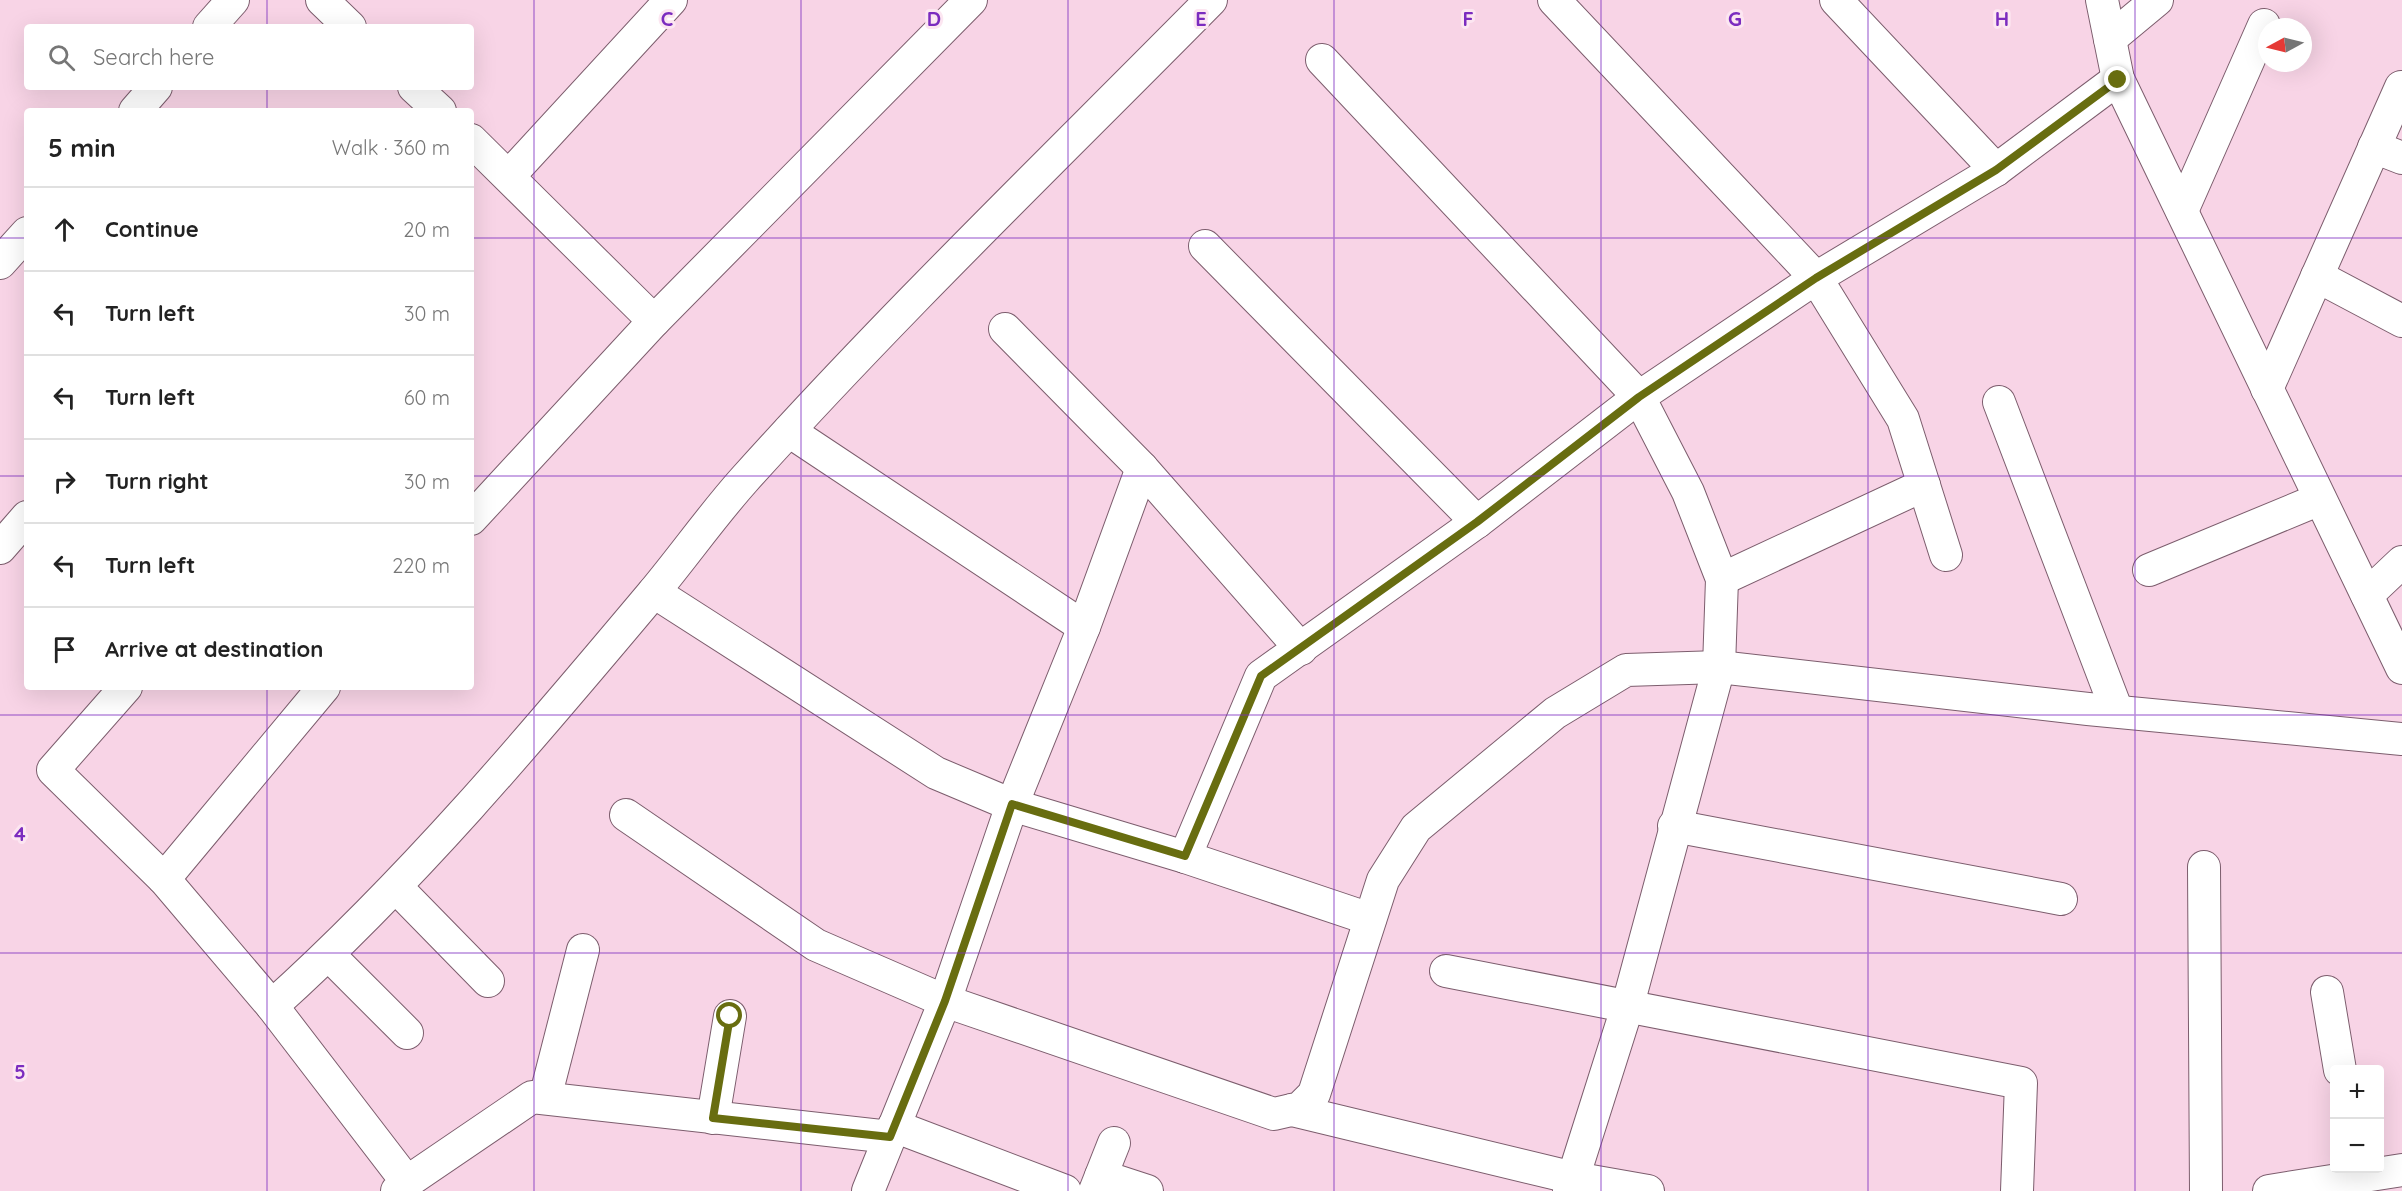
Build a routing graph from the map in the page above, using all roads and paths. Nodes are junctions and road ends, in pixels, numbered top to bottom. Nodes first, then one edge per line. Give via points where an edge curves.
1 (233, 0) edge
2 (322, 0) edge
3 (671, 0) edge
4 (971, 0) edge
5 (1211, 0) edge
6 (1554, 0) edge
7 (1836, 0) edge
8 (2102, 0) edge
9 (2157, 0) edge
10 (213, 24) edge
11 (347, 24) edge
12 (2110, 39) junction
13 (2258, 40) edge
14 (1322, 60) dead end
15 (2118, 80) junction
16 (2401, 87) edge
17 (153, 90) edge
18 (417, 90) edge
19 (138, 108) edge
20 (437, 108) edge
21 (474, 143) edge
22 (2388, 153) edge
23 (1996, 170) junction
24 (509, 176) junction
25 (2182, 211) junction
26 (24, 236) edge
27 (1205, 246) dead end
28 (0, 263) edge
29 (2317, 276) junction
30 (1816, 278) junction
31 (654, 321) junction
32 (2402, 321) edge
33 (1005, 328) dead end
34 (2267, 389) junction
35 (1639, 397) junction
36 (1999, 402) dead end
37 (789, 431) junction
38 (1142, 468) junction
39 (1924, 485) junction
40 (2320, 499) junction
41 (474, 516) edge
42 (24, 520) edge
43 (1477, 522) junction
44 (0, 548) edge
45 (1946, 555) dead end
46 (2402, 562) edge
47 (2149, 570) dead end
48 (1722, 579) junction
49 (654, 592) junction
50 (2367, 594) junction
51 (1084, 627) junction
52 (1301, 649) junction
53 (1719, 667) junction
54 (2402, 668) edge
55 (123, 690) edge
56 (322, 690) edge
57 (2117, 711) junction
58 (2402, 739) edge
59 (1012, 804) junction
60 (626, 815) dead end
61 (1674, 826) junction
62 (1185, 856) junction
63 (2204, 867) dead end
64 (164, 879) junction
65 (396, 887) junction
66 (2061, 899) dead end
67 (1370, 920) junction
68 (583, 950) dead end
69 (329, 954) junction
70 (1446, 971) dead end
71 (488, 981) dead end
72 (2327, 992) dead end
73 (945, 1001) junction
74 (272, 1006) junction
75 (1627, 1008) junction
76 (730, 1016) dead end
77 (407, 1033) dead end
78 (2339, 1065) edge
79 (545, 1098) junction
80 (1292, 1110) junction
81 (713, 1118) junction
82 (892, 1132) junction
83 (1114, 1143) dead end
84 (2402, 1170) edge
85 (2384, 1171) edge
86 (2356, 1173) edge
87 (1098, 1184) edge
88 (1572, 1184) edge
89 (402, 1186) edge
90 (868, 1191) edge
91 (1065, 1191) edge
92 (1147, 1191) edge
93 (1648, 1191) edge
94 (2017, 1191) edge
95 (2206, 1191) edge
96 (2269, 1191) edge

1 - 10 street
2 - 11 street
3 - 24 street
4 - 31 street
5 - 37 street
6 - 30 street
7 - 23 street
8 - 12 street
9 - 12 street
12 - 15 street
13 - 25 street
14 - 35 street
15 - 23 street
15 - 25 street
16 - 22 street
17 - 19 street
18 - 20 street
21 - 24 street
22 - 29 street
23 - 30 street
24 - 31 street
25 - 34 street
26 - 28 street
27 - 43 street
29 - 32 street
29 - 34 street
30 - 35 street
30 - 39 street via 1903,419
31 - 41 street
33 - 38 street
34 - 40 street
35 - 43 street
35 - 48 street via 1689,492
36 - 57 street
37 - 49 street via 740,484
37 - 51 street
38 - 51 street
38 - 52 street
39 - 45 street
39 - 48 street
40 - 47 street
40 - 50 street
42 - 44 street
43 - 52 street
46 - 50 street
48 - 53 street
49 - 59 street via 936,773
49 - 65 street
50 - 54 street
51 - 59 street
52 - 62 street via 1261,676
53 - 57 street
53 - 61 street
53 - 67 street via 1626,670 1555,713 1416,828 1383,880
55 - 64 street via 53,770
56 - 64 street
57 - 58 street
59 - 62 street
59 - 73 street
60 - 73 street via 816,945
61 - 66 street
61 - 75 street
62 - 67 street
63 - 95 street
64 - 74 street
65 - 69 street
65 - 71 street
67 - 80 street via 1314,1094 1300,1108
68 - 79 street
69 - 74 street
69 - 77 street
70 - 75 street
72 - 78 street
73 - 80 street via 1274,1114
73 - 82 street
74 - 89 street
75 - 88 street
75 - 94 street via 2021,1083
76 - 81 street
79 - 81 street
79 - 89 street via 532,1097
80 - 88 street
81 - 82 street
82 - 90 street
82 - 91 street
83 - 87 street
84 - 85 street
86 - 96 street
87 - 92 street
88 - 93 street

